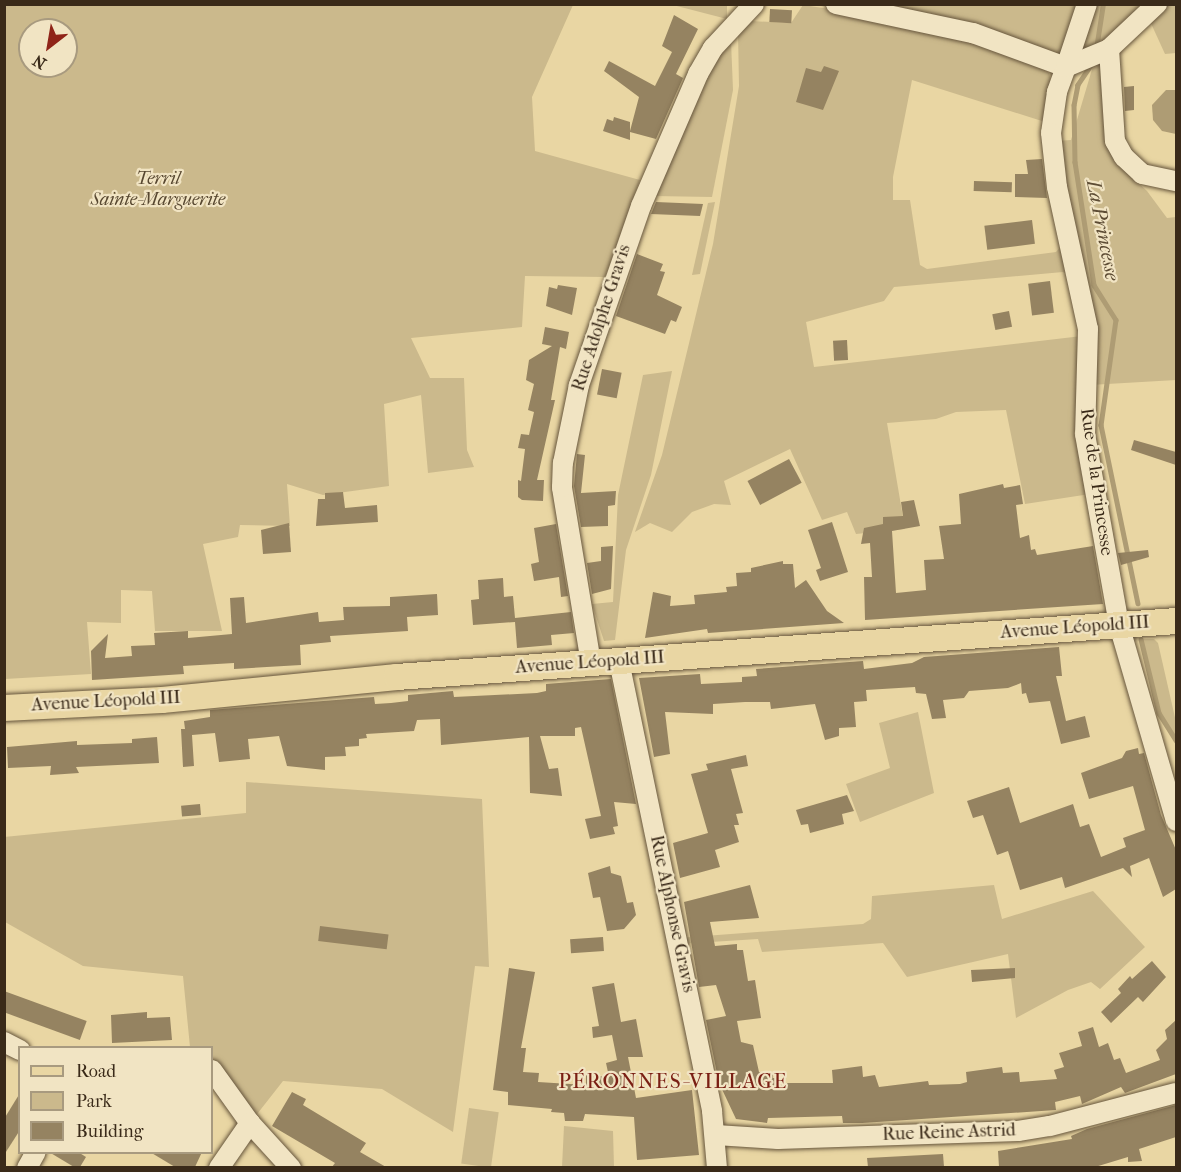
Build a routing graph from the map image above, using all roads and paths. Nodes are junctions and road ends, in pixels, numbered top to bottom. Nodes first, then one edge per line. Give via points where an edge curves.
1 (754, 4) edge
2 (836, 4) edge
3 (1087, 4) edge
4 (1157, 4) edge
5 (1105, 51) junction
6 (1073, 64) junction
7 (1176, 181) edge
8 (1176, 621) edge
9 (1119, 625) junction
10 (619, 662) junction
11 (591, 663) junction
12 (4, 708) edge
13 (1176, 821) edge
14 (4, 1042) edge
15 (18, 1049) edge
16 (213, 1071) edge
17 (1176, 1093) edge
18 (250, 1124) junction
19 (716, 1135) junction
20 (35, 1154) edge
21 (27, 1167) edge
22 (219, 1167) edge
23 (291, 1167) edge
24 (717, 1167) edge

1 - 11 street, Rue Adolphe Gravis via 713,48 699,74 641,206 579,385 562,487
2 - 6 street via 974,33
3 - 6 street, Rue de la Princesse
4 - 5 street
5 - 6 street
5 - 7 street via 1115,141 1124,157 1142,174
6 - 9 street, Rue de la Princesse via 1051,120 1053,151 1088,329 1083,422
8 - 9 main road, Avenue Léopold III
9 - 10 main road, Avenue Léopold III
9 - 13 street, Rue de la Princesse
10 - 11 main road, Avenue Léopold III
10 - 19 street, Rue Alphonse Gravis
11 - 12 main road, Avenue Léopold III via 162,700
14 - 15 street
16 - 18 street
17 - 19 street, Rue Reine Astrid via 1044,1128 1018,1131 778,1139
18 - 22 street
18 - 23 street
19 - 24 street, Rue Alphonse Gravis
20 - 21 street

